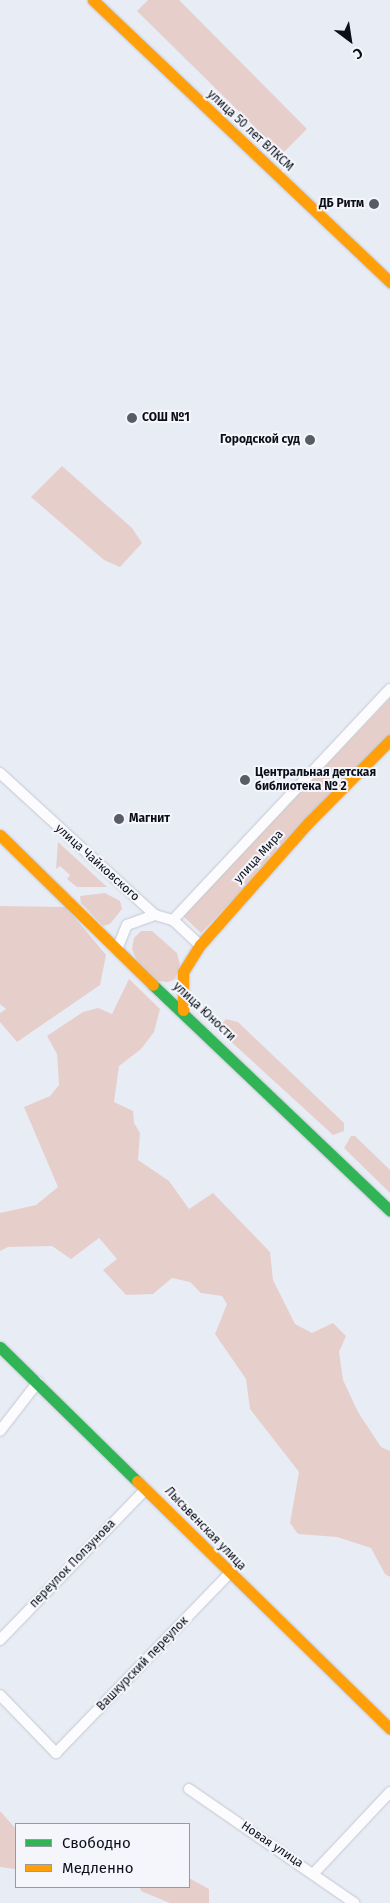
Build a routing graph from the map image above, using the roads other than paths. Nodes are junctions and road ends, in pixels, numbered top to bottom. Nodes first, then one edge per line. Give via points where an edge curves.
1 (93, 0) edge
2 (390, 282) edge
3 (390, 688) edge
4 (390, 740) edge
5 (0, 772) edge
6 (0, 834) edge
7 (155, 915) junction
8 (173, 920) junction
9 (200, 946) junction
10 (118, 947) junction
11 (183, 1010) junction
12 (390, 1211) edge
13 (0, 1347) edge
14 (38, 1382) junction
15 (0, 1431) edge
16 (146, 1489) junction
17 (229, 1574) junction
18 (0, 1640) edge
19 (0, 1695) edge
20 (390, 1729) edge
21 (189, 1789) dead end
22 (390, 1792) edge
23 (314, 1873) junction
24 (354, 1903) edge

1 - 2 street, улица 50 лет ВЛКСМ
3 - 8 street, улица Мира
4 - 9 street, улица Мира via 289,844
5 - 7 street, улица Чайковского
6 - 10 street, улица Юности
7 - 8 street, улица Чайковского
7 - 10 street via 127,925
8 - 9 street, улица Чайковского
9 - 11 street, улица Мира via 182,972
10 - 11 street, улица Юности via 142,975
11 - 12 street, улица Юности
13 - 14 street, Лысьвенская улица
14 - 15 street
14 - 16 street, Лысьвенская улица
16 - 17 street, Лысьвенская улица
16 - 18 street, переулок Ползунова
17 - 19 street, Вашкурский переулок via 56,1754
17 - 20 street, Лысьвенская улица
21 - 23 street, Новая улица
22 - 23 street
23 - 24 street, Новая улица

